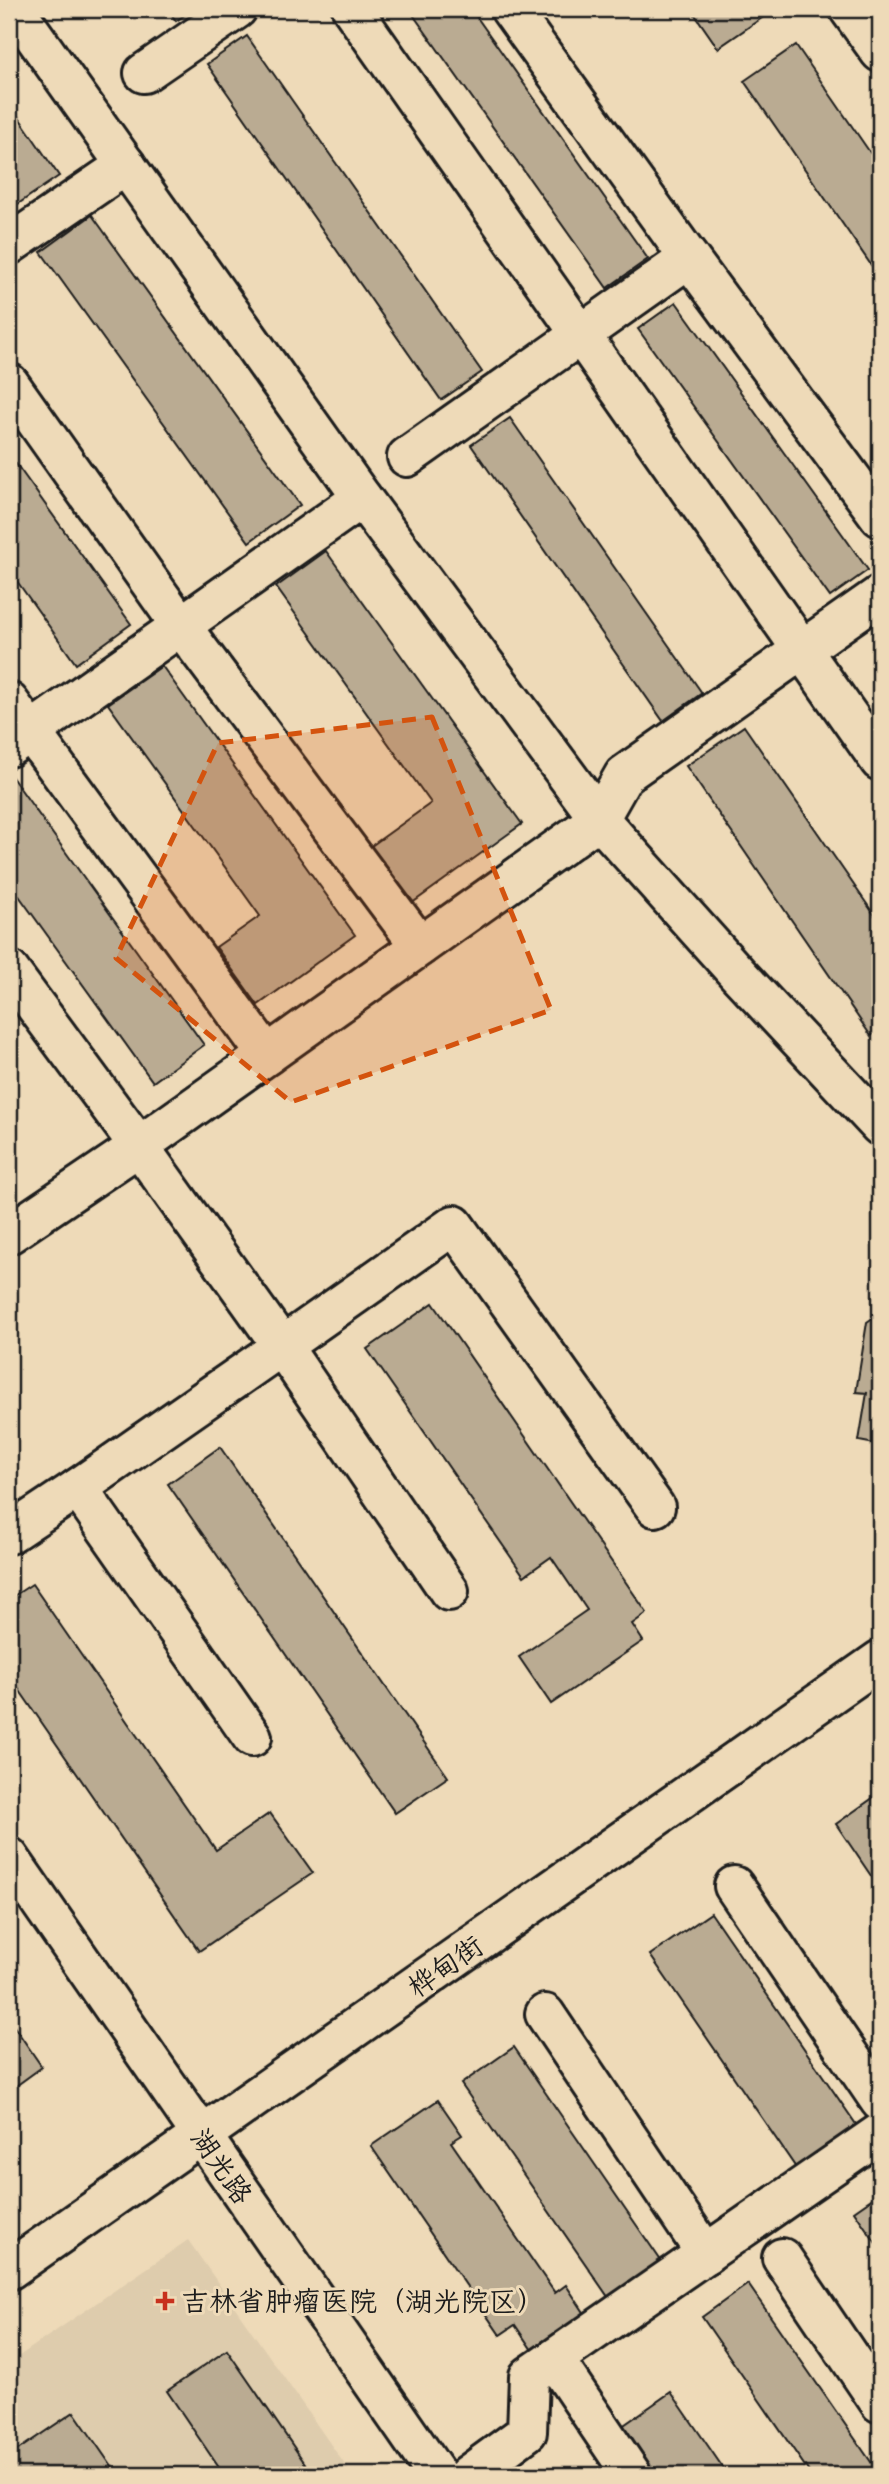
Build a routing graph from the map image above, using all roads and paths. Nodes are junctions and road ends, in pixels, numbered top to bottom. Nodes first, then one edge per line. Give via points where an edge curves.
1 (15, 9) edge
2 (237, 9) edge
3 (352, 9) edge
4 (510, 9) edge
5 (849, 9) edge
6 (880, 52) edge
7 (144, 73) dead end
8 (126, 165) junction
9 (9, 246) edge
10 (689, 258) junction
11 (581, 335) junction
12 (9, 383) edge
13 (407, 457) dead end
14 (362, 498) junction
15 (880, 517) edge
16 (880, 595) edge
17 (181, 626) junction
18 (802, 650) junction
19 (16, 727) edge
20 (880, 761) edge
21 (599, 819) junction
22 (420, 946) junction
23 (9, 970) edge
24 (267, 1055) junction
25 (880, 1126) edge
26 (139, 1146) junction
27 (9, 1234) edge
28 (282, 1346) junction
29 (78, 1488) junction
30 (655, 1507) dead end
31 (9, 1534) edge
32 (449, 1591) dead end
33 (880, 1660) edge
34 (252, 1737) dead end
35 (9, 1857) edge
36 (734, 1886) dead end
37 (545, 2014) dead end
38 (880, 2101) edge
39 (880, 2133) edge
40 (202, 2136) junction
41 (706, 2254) junction
42 (782, 2258) dead end
43 (9, 2270) edge
44 (554, 2359) junction
45 (880, 2403) edge
46 (437, 2475) edge
47 (468, 2475) edge
48 (632, 2475) edge

1 - 8 street
2 - 7 street
3 - 11 street
4 - 10 street
5 - 6 street
8 - 9 street
8 - 14 street
10 - 11 street
10 - 15 street
11 - 13 street
11 - 18 street
12 - 17 street
14 - 17 street
14 - 21 street
16 - 18 street
17 - 19 street
17 - 22 street
18 - 20 street
18 - 21 street via 624,775
19 - 24 street
21 - 22 street
21 - 25 street
22 - 24 street
23 - 26 street
24 - 26 street
26 - 27 street
26 - 28 street
28 - 29 street
28 - 30 street via 454,1225
28 - 32 street
29 - 31 street
29 - 34 street
33 - 40 street, 桦甸街
35 - 40 street, 湖光路
36 - 38 street
37 - 41 street
39 - 41 street
40 - 43 street, 桦甸街
40 - 46 street, 湖光路
41 - 44 street
42 - 45 street
44 - 47 street via 529,2376 527,2432
44 - 48 street

